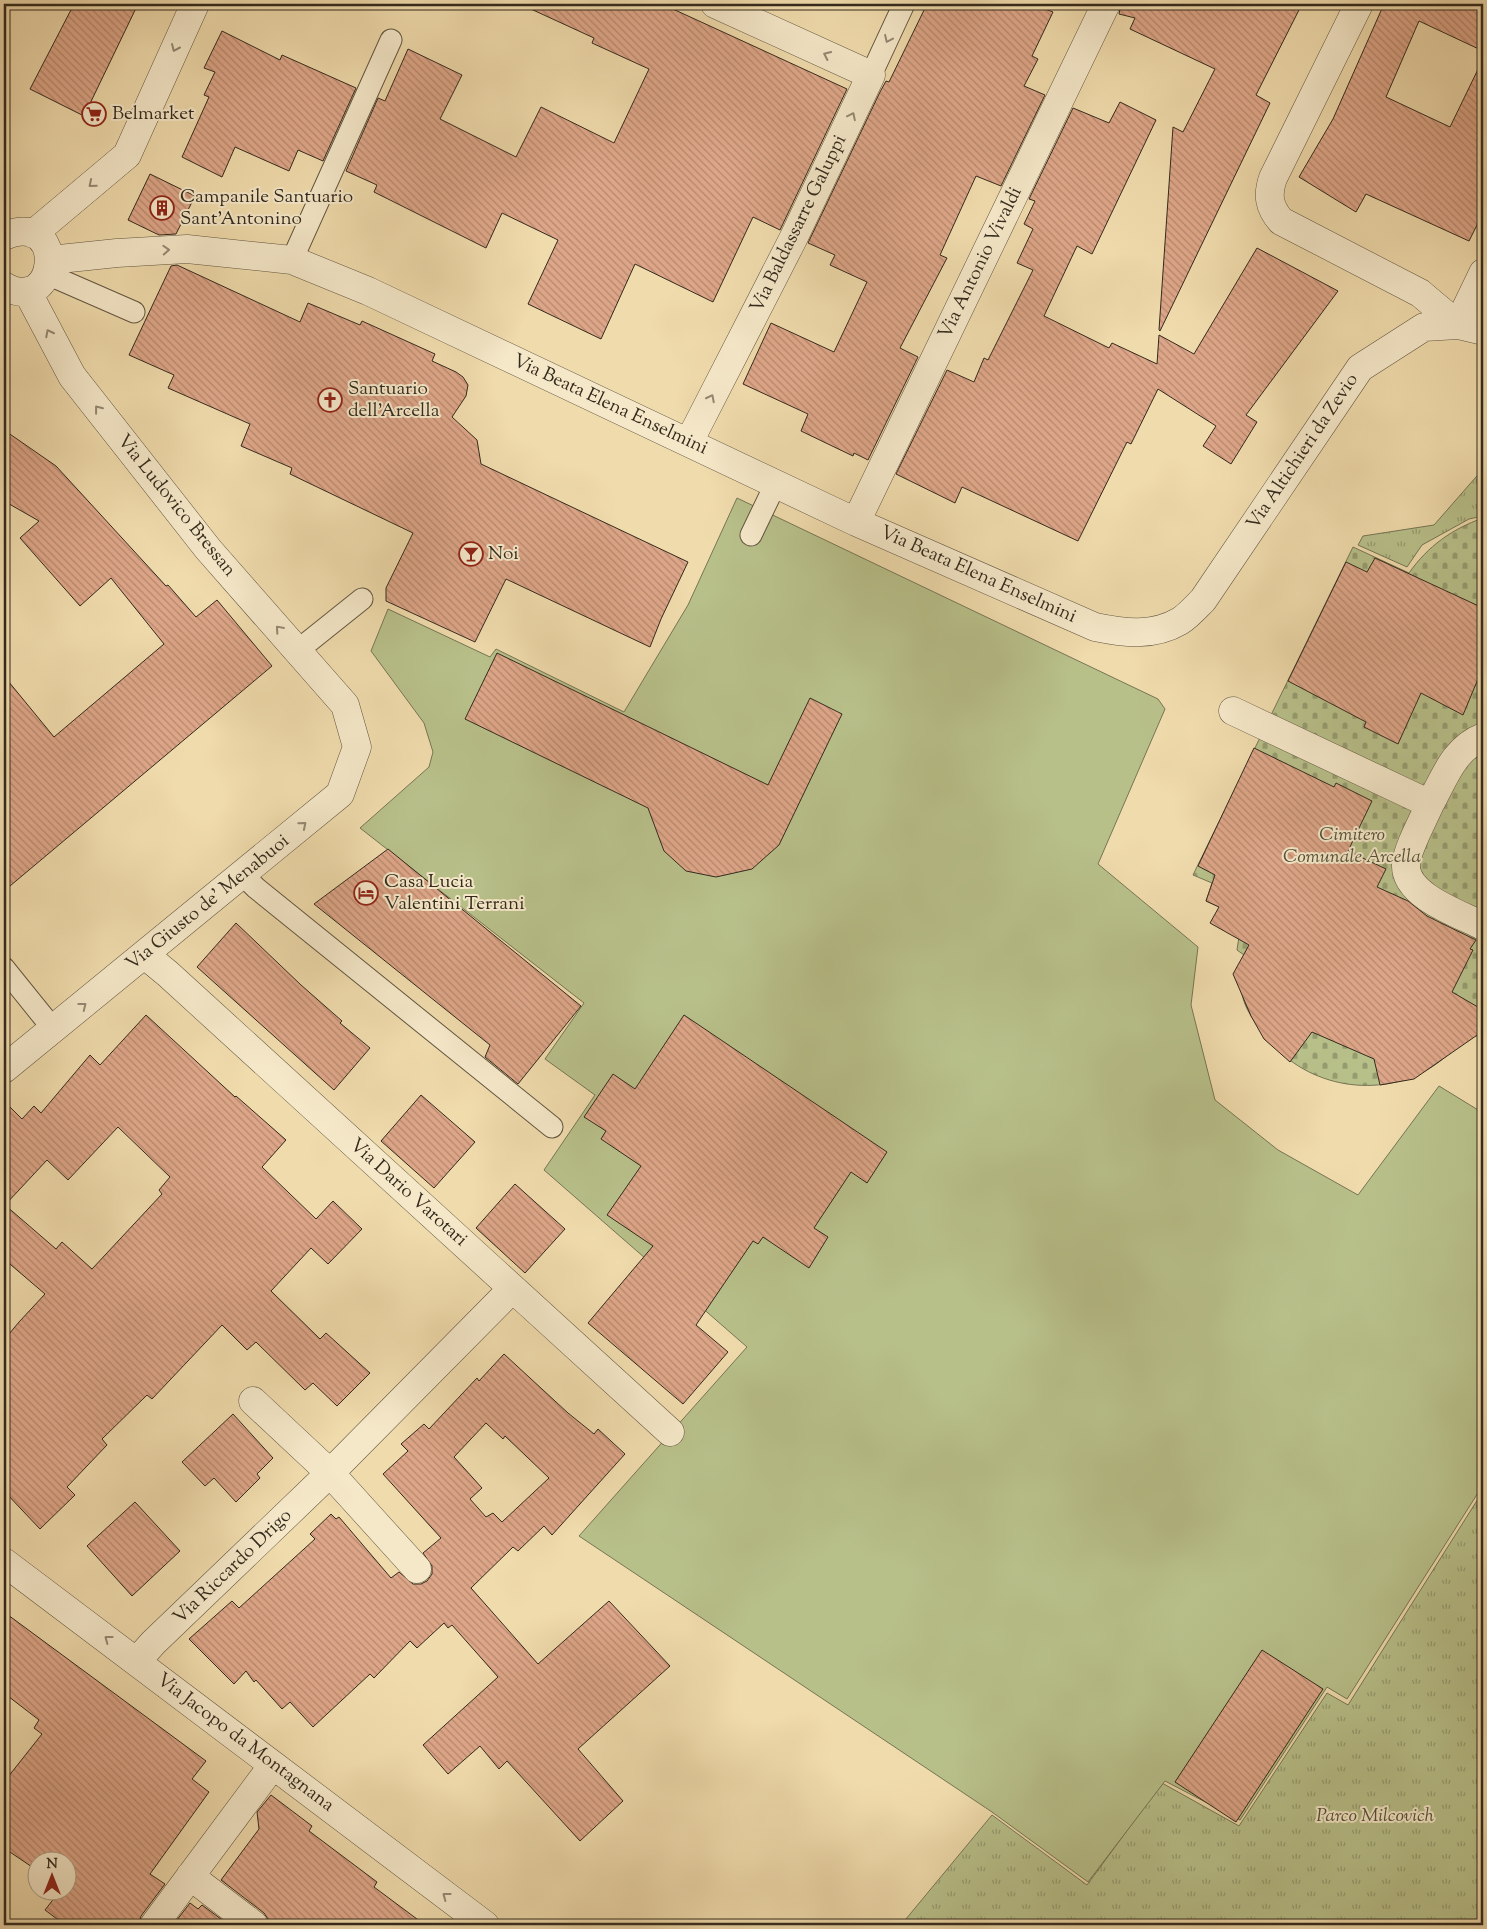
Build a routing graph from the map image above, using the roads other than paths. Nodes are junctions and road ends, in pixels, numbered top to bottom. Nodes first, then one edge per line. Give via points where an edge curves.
1 (194, 4) edge
2 (715, 4) edge
3 (904, 4) edge
4 (1106, 4) edge
5 (1359, 4) edge
6 (391, 40) dead end
7 (872, 75) junction
8 (33, 234) junction
9 (4, 236) edge
10 (292, 260) junction
11 (1483, 273) edge
12 (32, 278) edge
13 (134, 312) dead end
14 (1471, 328) edge
15 (689, 442) junction
16 (776, 483) junction
17 (856, 522) junction
18 (750, 535) dead end
19 (362, 599) dead end
20 (1154, 632) joint
21 (297, 651) junction
22 (345, 706) joint
23 (1233, 711) dead end
24 (1483, 737) edge
25 (1430, 804) junction
26 (243, 875) junction
27 (1483, 926) edge
28 (144, 955) junction
29 (4, 968) edge
30 (54, 1030) junction
31 (4, 1069) edge
32 (552, 1127) dead end
33 (512, 1289) junction
34 (253, 1401) dead end
35 (670, 1432) dead end
36 (330, 1473) junction
37 (4, 1562) edge
38 (417, 1569) dead end
39 (137, 1661) junction
40 (273, 1765) junction
41 (190, 1876) junction
42 (154, 1925) edge
43 (254, 1925) edge
44 (485, 1925) edge

1 -> 8 street via 127,155
7 -> 2 street
3 -> 7 lane, Via Baldassarre Galuppi
4 - 17 street, Via Antonio Vivaldi
5 - 14 street via 1273,178 1270,202 1281,221 1420,293
6 - 10 lane
15 -> 7 street, Via Baldassarre Galuppi
8 - 9 street via 13,232
8 - 12 street, Via Ludovico Bressan via 45,245
12 -> 10 street, Via Beata Elena Enselmini via 117,253 187,250
10 - 15 street, Via Beata Elena Enselmini via 368,291
11 - 14 street
12 - 13 lane
21 -> 12 street, Via Ludovico Bressan via 208,548 72,376
14 - 20 street, Via Altichieri da Zevio via 1424,327 1360,368 1204,600 1180,621
15 - 16 street, Via Beata Elena Enselmini
16 - 17 street, Via Beata Elena Enselmini
16 - 18 lane
17 - 20 street, Via Beata Elena Enselmini via 1095,627 1125,633
19 - 21 lane
21 - 22 street, Via Ludovico Bressan
26 -> 22 street, Via Giusto de' Menabuoi via 340,794 356,747
23 - 25 street
24 - 25 street via 1471,742 1457,755
25 - 27 street via 1409,852 1406,865 1410,879 1423,895
26 - 28 street, Via Giusto de' Menabuoi
26 - 32 lane
30 -> 28 street, Via Giusto de' Menabuoi
28 - 33 street, Via Dario Varotari
29 - 30 lane
30 - 31 street, Via Giusto de' Menabuoi
33 - 35 street, Via Dario Varotari
33 - 36 street, Via Riccardo Drigo
34 - 36 street
36 - 38 street
36 - 39 street, Via Riccardo Drigo
39 -> 37 street, Via Jacopo da Montagnana
39 - 40 street, Via Jacopo da Montagnana
40 - 41 street
44 -> 40 street, Via Jacopo da Montagnana
41 - 42 street
41 - 43 street

